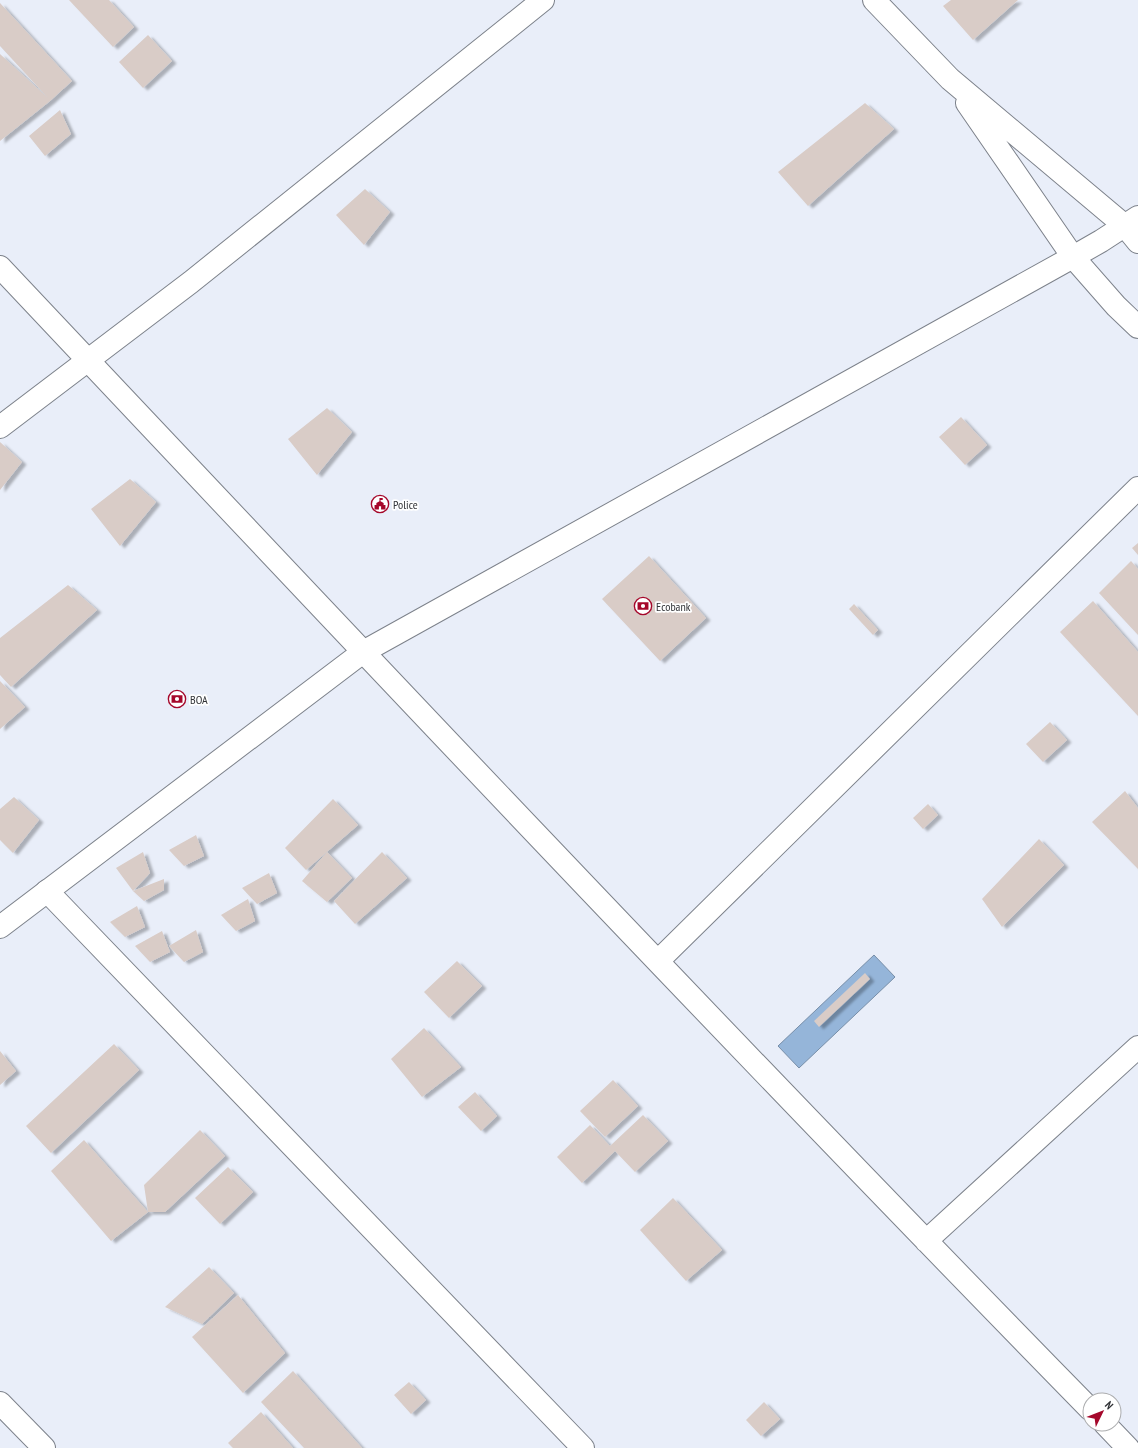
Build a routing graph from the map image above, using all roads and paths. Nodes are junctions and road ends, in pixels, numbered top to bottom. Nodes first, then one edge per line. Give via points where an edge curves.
1 (543, 0) edge
2 (874, 0) edge
3 (950, 79) junction
4 (1134, 228) edge
5 (1073, 257) junction
6 (0, 267) edge
7 (1138, 327) edge
8 (88, 360) junction
9 (0, 427) edge
10 (1138, 488) edge
11 (363, 652) junction
12 (47, 891) junction
13 (0, 927) edge
14 (658, 960) junction
15 (1138, 1046) edge
16 (926, 1241) junction
17 (1082, 1401) edge
18 (0, 1403) edge
19 (1113, 1432) edge
20 (44, 1448) edge
21 (583, 1448) edge
22 (1128, 1448) edge

1 - 8 street via 191,282
2 - 3 street
3 - 4 street
3 - 5 street
4 - 5 street via 1101,241
5 - 7 street
5 - 11 street
6 - 8 street
8 - 9 street
8 - 11 street
10 - 14 street
11 - 12 street
11 - 14 street
12 - 13 street
12 - 21 street
14 - 16 street
15 - 16 street
16 - 17 street
18 - 20 street
19 - 22 street

